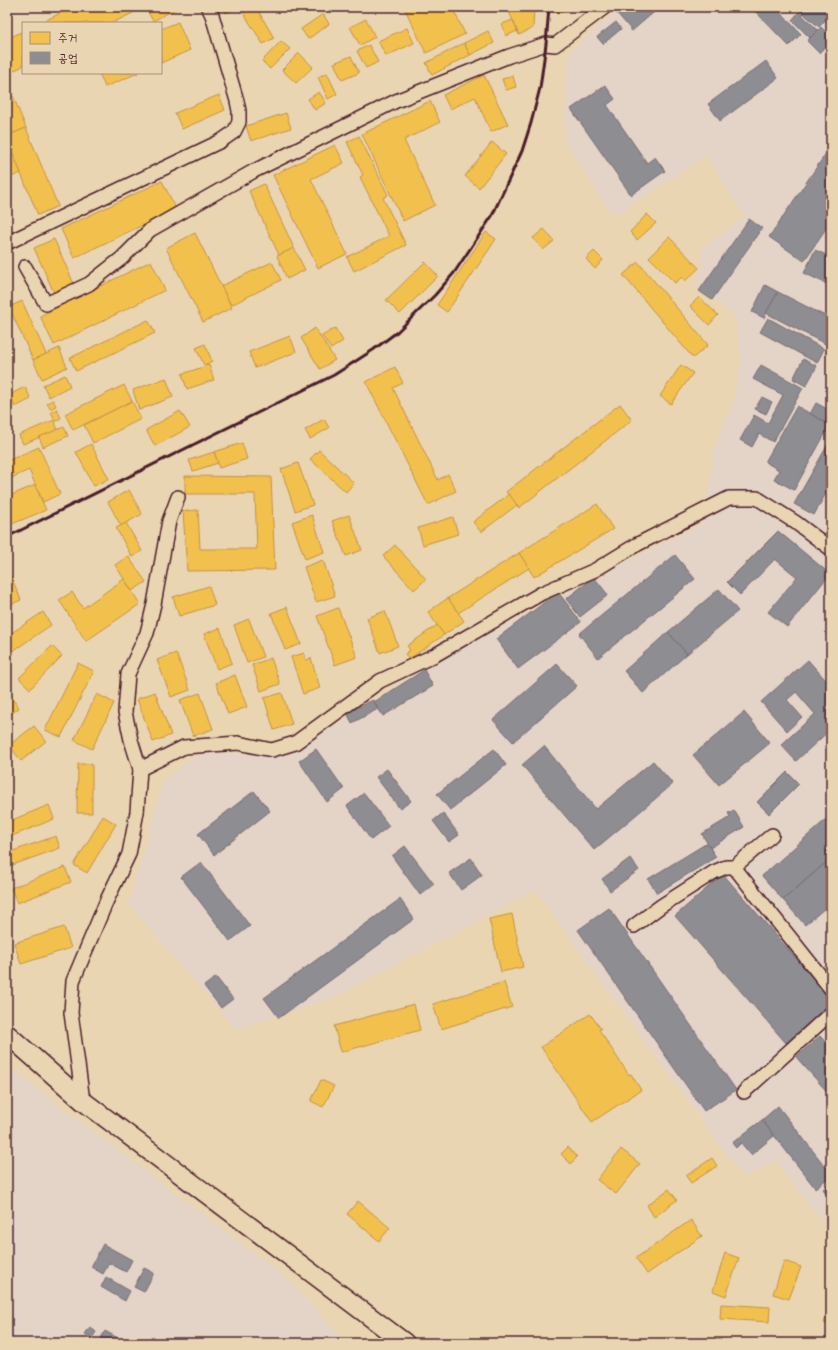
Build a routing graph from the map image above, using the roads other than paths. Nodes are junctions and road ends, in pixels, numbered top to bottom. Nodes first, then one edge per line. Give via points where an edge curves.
1 (208, 7) edge
2 (605, 7) edge
3 (7, 243) edge
4 (25, 267) dead end
5 (178, 497) dead end
6 (831, 549) edge
7 (140, 769) junction
8 (772, 835) dead end
9 (734, 867) junction
10 (634, 926) dead end
11 (831, 988) edge
12 (831, 1014) edge
13 (7, 1034) edge
14 (744, 1092) dead end
15 (83, 1101) junction
16 (405, 1343) edge

1 - 3 street via 237,101 239,122 234,132
2 - 4 street via 555,46 546,44 509,56 396,101 254,171 150,230 122,258 89,284 46,304
5 - 7 street via 169,521 147,633 128,674 126,712
6 - 7 street via 757,498 729,498 636,545 595,570 542,592 435,655 380,681 295,743 272,750 238,743 184,747
7 - 15 street via 137,812 129,854 73,981 71,1013
8 - 9 street
9 - 10 street via 714,872
9 - 11 street
12 - 14 street
13 - 15 street
15 - 16 street

